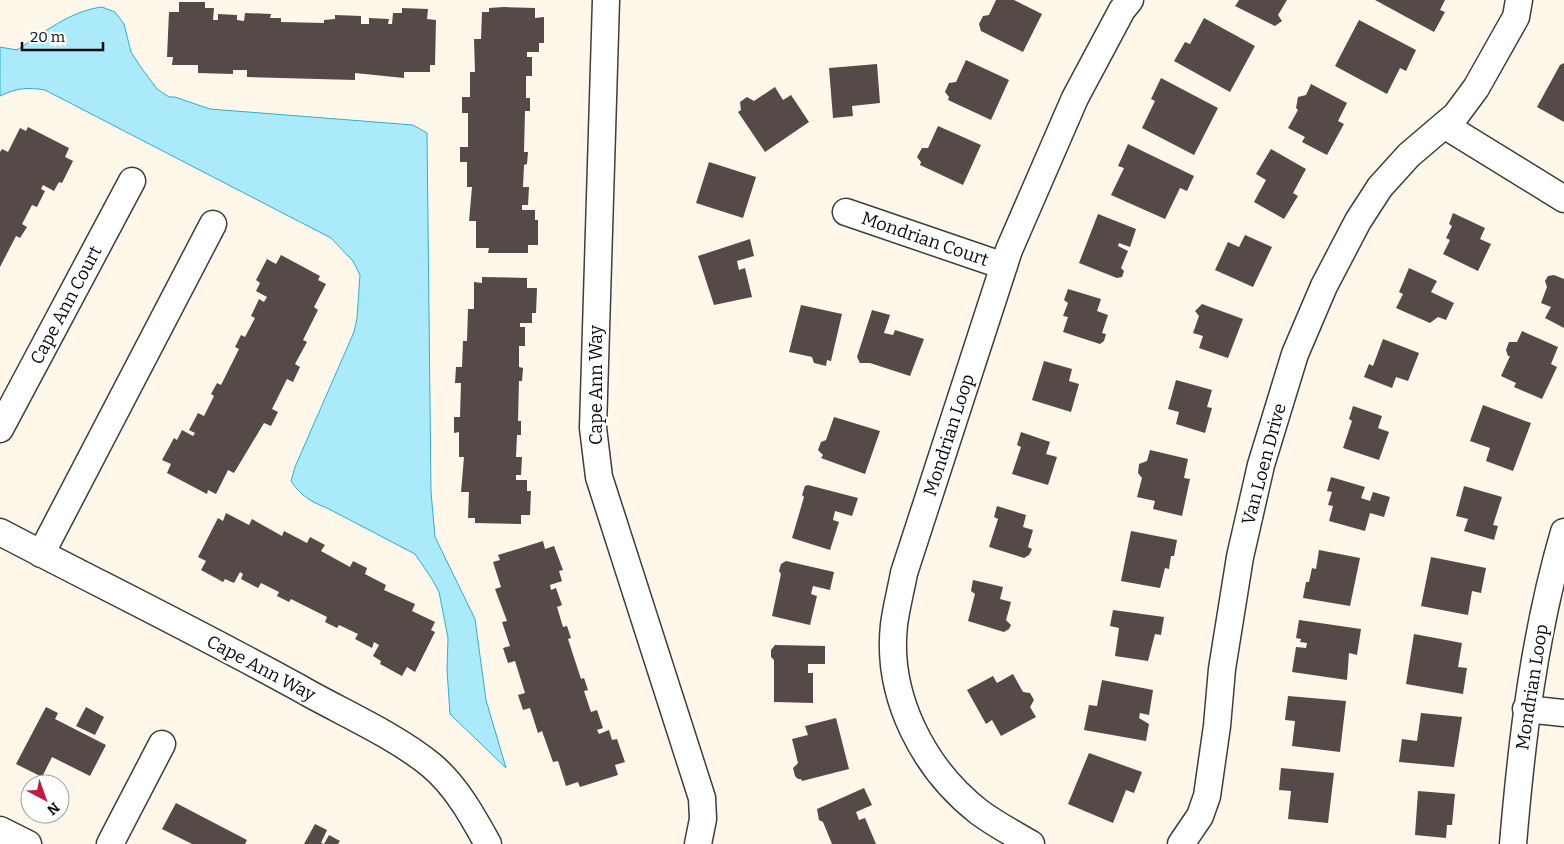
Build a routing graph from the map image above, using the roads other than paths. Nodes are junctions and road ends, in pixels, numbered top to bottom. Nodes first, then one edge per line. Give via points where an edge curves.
1 (606, 0) edge
2 (1130, 0) edge
3 (1520, 0) edge
4 (1444, 125) junction
5 (132, 180) dead end
6 (1564, 199) edge
7 (846, 212) dead end
8 (212, 224) dead end
9 (1004, 266) junction
10 (0, 429) edge
11 (0, 532) edge
12 (1564, 532) edge
13 (41, 554) junction
14 (1526, 709) junction
15 (1564, 713) edge
16 (162, 744) dead end
17 (0, 830) edge
18 (28, 844) edge
19 (110, 844) edge
20 (488, 844) edge
21 (698, 844) edge
22 (1031, 844) edge
23 (1181, 844) edge
24 (1513, 844) edge

1 - 21 street, Cape Ann Way via 593,428 599,477 702,798 703,819
2 - 9 street, Mondrian Loop via 1075,98
3 - 4 street via 1516,17 1476,88 1456,115
4 - 6 street
4 - 23 street, Van Loen Drive via 1409,155 1375,193 1324,286 1295,354 1261,465 1240,557 1207,796 1200,816
5 - 10 street, Cape Ann Court
7 - 9 street, Mondrian Court
8 - 13 street
9 - 22 street, Mondrian Loop via 904,573 894,626 894,655 899,692 911,727 929,759 952,788 980,813
11 - 13 street, Cape Ann Way
12 - 14 street, Mondrian Loop
13 - 20 street, Cape Ann Way via 410,749 456,791
14 - 15 street
14 - 24 street, Mondrian Loop
16 - 19 street
17 - 18 street

